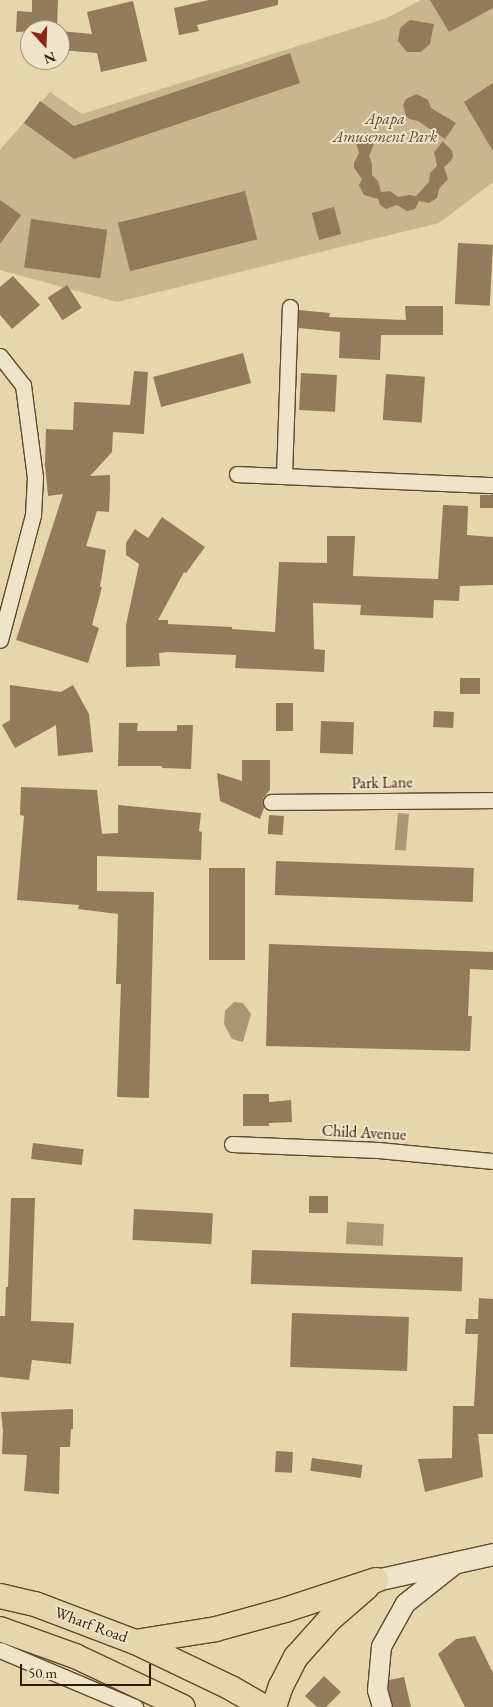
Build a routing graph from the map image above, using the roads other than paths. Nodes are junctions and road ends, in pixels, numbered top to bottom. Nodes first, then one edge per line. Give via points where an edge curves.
1 (290, 307) dead end
2 (0, 356) edge
3 (237, 474) dead end
4 (284, 476) junction
5 (493, 485) edge
6 (0, 640) edge
7 (493, 800) edge
8 (271, 802) dead end
9 (232, 1144) dead end
10 (493, 1161) edge
11 (493, 1554) edge
12 (459, 1560) junction
13 (376, 1580) junction
14 (0, 1596) edge
15 (0, 1629) edge
16 (136, 1642) junction
17 (0, 1650) edge
18 (260, 1705) edge
19 (135, 1707) edge
20 (182, 1707) edge
21 (382, 1707) edge

1 - 4 street
2 - 6 street via 23,385 35,477 33,515
3 - 4 street
4 - 5 street
7 - 8 street, Park Lane
9 - 10 street, Child Avenue via 378,1150
11 - 12 main road
12 - 13 main road
12 - 21 street via 405,1603 380,1646 377,1690
13 - 16 main road via 216,1629
13 - 18 main road via 329,1620 296,1657 281,1686
14 - 16 main road, Wharf Road via 35,1604
15 - 20 main road via 75,1656
16 - 18 main road, Wharf Road
17 - 19 street

